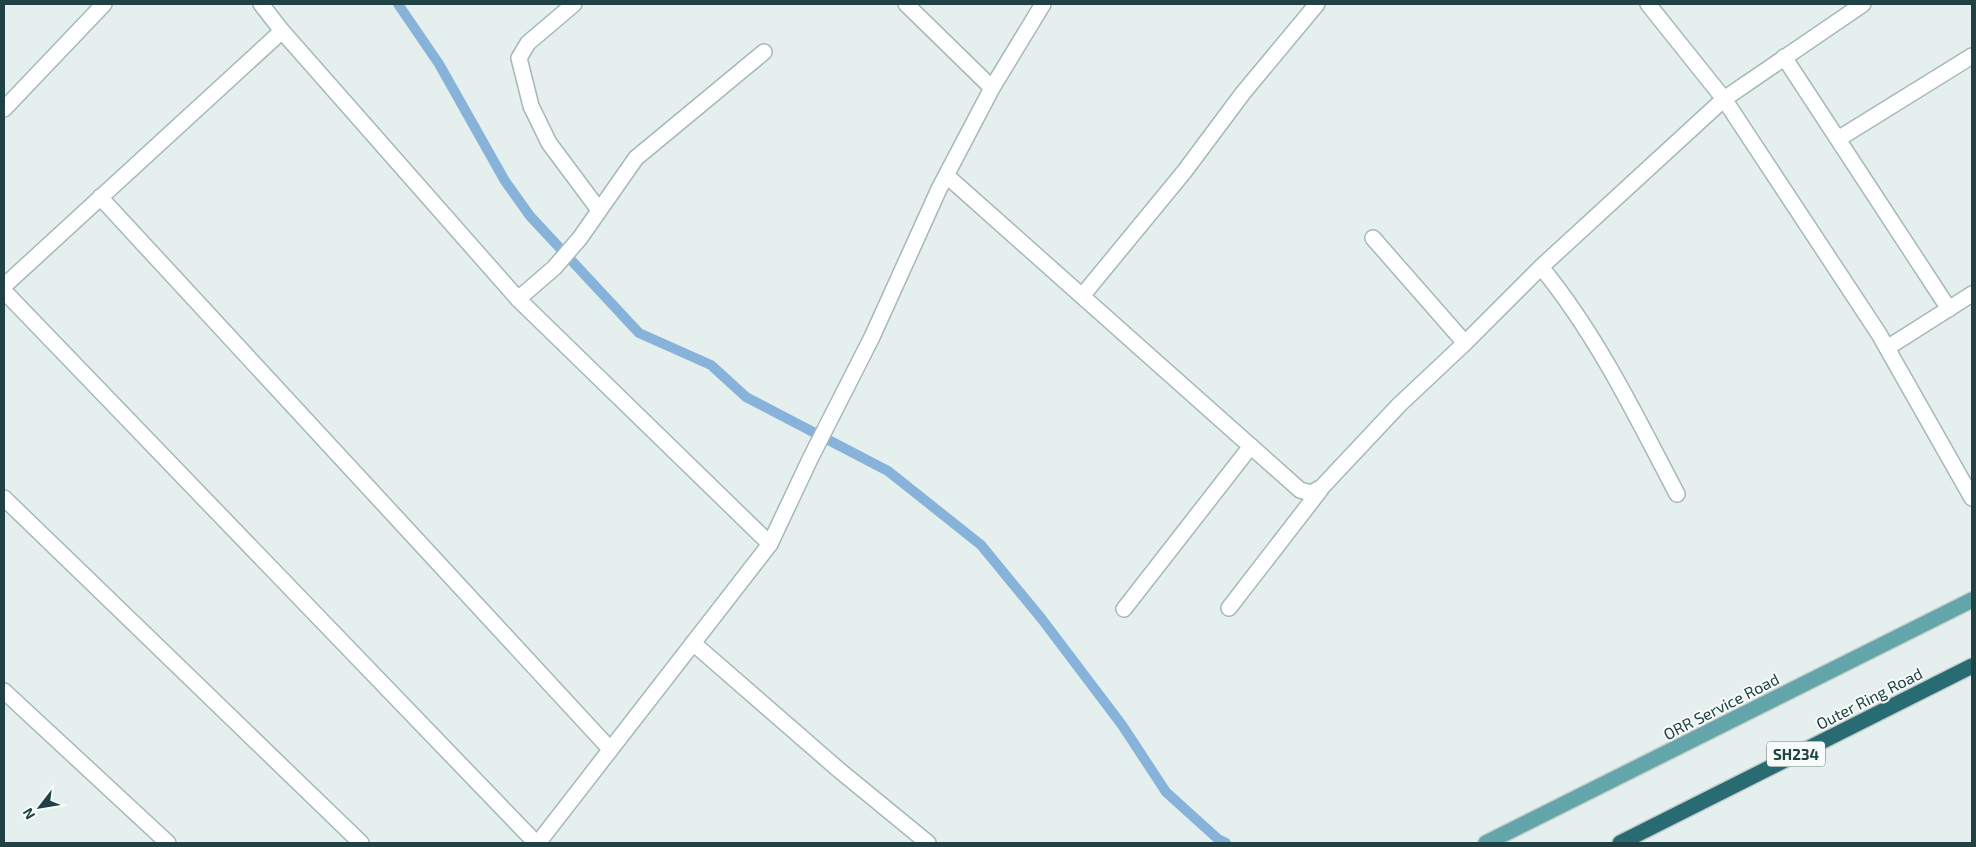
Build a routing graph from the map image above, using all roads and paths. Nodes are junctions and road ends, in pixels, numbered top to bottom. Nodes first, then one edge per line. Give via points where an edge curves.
1 (104, 4) edge
2 (261, 4) edge
3 (574, 4) edge
4 (906, 4) edge
5 (1043, 4) edge
6 (1317, 4) edge
7 (1648, 4) edge
8 (1863, 4) edge
9 (282, 31) junction
10 (764, 52) dead end
11 (1784, 56) junction
12 (1972, 56) edge
13 (992, 88) junction
14 (1724, 99) junction
15 (4, 110) edge
16 (1838, 140) junction
17 (946, 176) junction
18 (100, 198) junction
19 (599, 210) junction
20 (1373, 238) dead end
21 (1541, 267) junction
22 (4, 286) edge
23 (4, 291) edge
24 (1972, 294) edge
25 (1082, 296) junction
26 (518, 299) junction
27 (1949, 309) junction
28 (1465, 343) junction
29 (1887, 348) junction
30 (1252, 446) junction
31 (1322, 488) junction
32 (1677, 494) dead end
33 (4, 498) edge
34 (1972, 498) edge
35 (770, 544) junction
36 (1972, 600) edge
37 (1229, 608) dead end
38 (1124, 609) dead end
39 (693, 644) junction
40 (1972, 666) edge
41 (4, 691) edge
42 (610, 749) junction
43 (168, 843) edge
44 (361, 843) edge
45 (537, 843) edge
46 (928, 843) edge
47 (1486, 843) edge
48 (1620, 843) edge

1 - 15 street
2 - 9 street
3 - 19 street via 528,43 519,58 531,106 548,142
4 - 13 street
5 - 13 street
6 - 25 street
7 - 14 street
8 - 11 street
9 - 18 street
9 - 26 street
10 - 19 street via 636,158
11 - 14 street
11 - 16 street
12 - 16 street
13 - 17 street
14 - 21 street
14 - 29 street
16 - 27 street
17 - 25 street
17 - 35 street via 872,337
18 - 22 street
18 - 42 street
19 - 26 street via 554,268
20 - 28 street
21 - 28 street
21 - 32 street via 1565,297 1622,390
23 - 45 street
24 - 27 street
25 - 30 street
26 - 35 street
27 - 29 street
28 - 31 street via 1399,405
29 - 34 street
30 - 31 street via 1300,490 1311,493
30 - 38 street
31 - 37 street
33 - 44 street
35 - 39 street
36 - 47 main road, ORR Service Road
39 - 42 street
39 - 46 street
40 - 48 highway, Outer Ring Road / SH234
41 - 43 street
42 - 45 street

